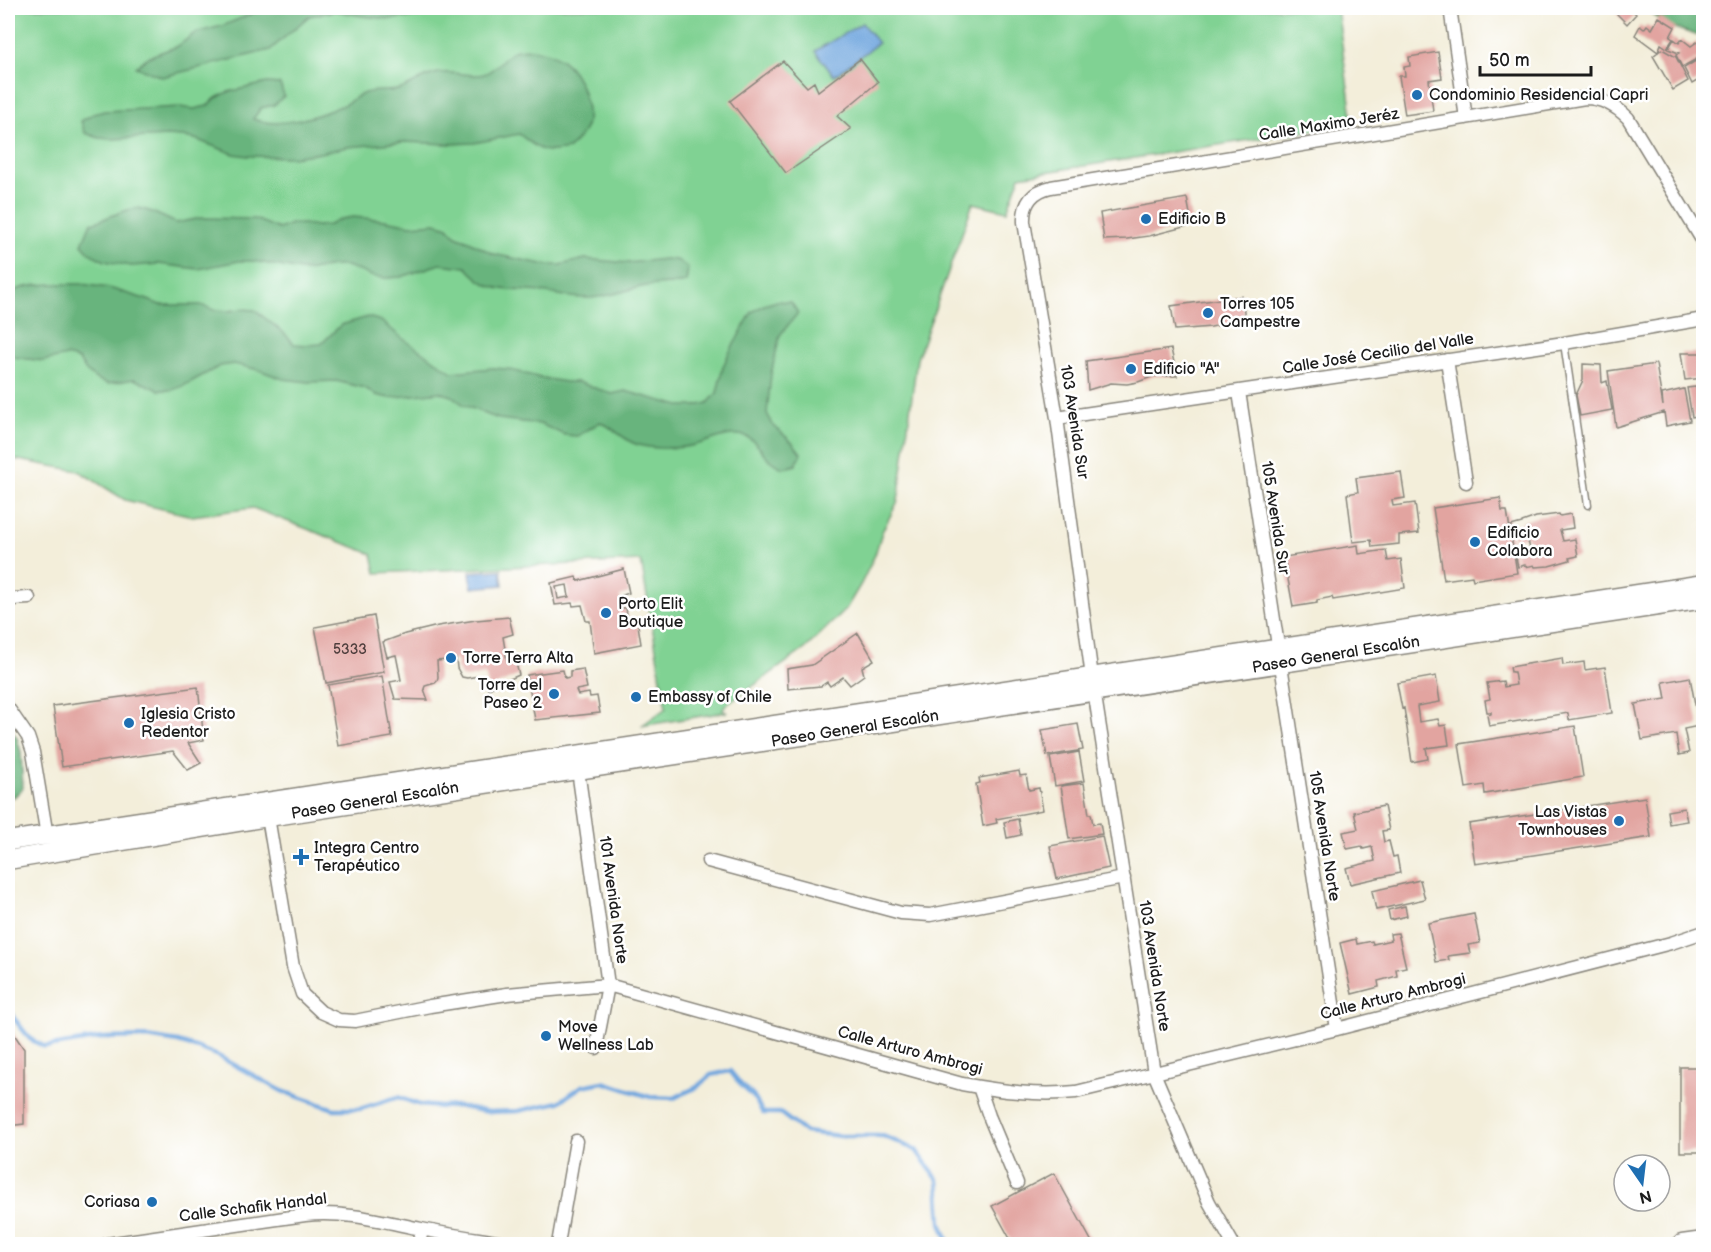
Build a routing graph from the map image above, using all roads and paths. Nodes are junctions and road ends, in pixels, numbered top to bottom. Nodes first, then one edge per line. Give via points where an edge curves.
1 (1450, 8) edge
2 (1467, 117) junction
3 (1051, 187) joint
4 (1704, 243) edge
5 (1704, 319) edge
6 (1564, 343) junction
7 (1447, 360) junction
8 (1239, 392) junction
9 (1057, 418) junction
10 (1466, 482) dead end
11 (1588, 505) dead end
12 (1702, 595) edge
13 (28, 598) dead end
14 (8, 601) edge
15 (1279, 656) junction
16 (1093, 684) junction
17 (8, 708) edge
18 (577, 763) junction
19 (267, 810) junction
20 (47, 836) junction
21 (8, 841) edge
22 (8, 860) edge
23 (708, 861) dead end
24 (1124, 878) junction
25 (1704, 932) edge
26 (608, 984) junction
27 (1337, 1029) junction
28 (596, 1048) dead end
29 (1154, 1073) junction
30 (980, 1087) junction
31 (576, 1142) dead end
32 (1017, 1183) dead end
33 (422, 1230) junction
34 (1704, 1241) edge
35 (131, 1243) edge
36 (106, 1245) edge
37 (419, 1245) edge
38 (509, 1245) edge
39 (558, 1245) edge
40 (1233, 1245) edge
41 (1682, 1245) edge

1 - 2 street
2 - 3 street, Calle Maximo Jeréz
2 - 4 street, Calle Maximo Jeréz via 1585,98 1611,104 1628,118
3 - 9 street, 103 Avenida Sur via 1031,197 1024,210 1024,222
5 - 6 street, Calle José Cecilio del Valle
6 - 7 street, Calle José Cecilio del Valle
6 - 11 lane
7 - 8 street, Calle José Cecilio del Valle
7 - 10 street
8 - 9 street, Calle José Cecilio del Valle
8 - 15 street, 105 Avenida Sur
9 - 16 street, 103 Avenida Sur
12 - 15 street, Paseo General Escalón
13 - 14 street
15 - 16 street, Paseo General Escalón
15 - 27 street, 105 Avenida Norte
16 - 18 street, Paseo General Escalón
16 - 24 street, 103 Avenida Norte
17 - 20 street via 28,737 33,752
18 - 19 street, Paseo General Escalón
18 - 26 street, 101 Avenida Norte
19 - 20 street, Paseo General Escalón
19 - 22 street, Paseo General Escalón
19 - 26 street, Calle Arturo Ambrogi via 293,967 302,994 321,1012 339,1020 355,1021 507,994
20 - 21 street, Paseo General Escalón
23 - 24 street via 916,915
24 - 29 street, 103 Avenida Norte
25 - 27 street, Calle Arturo Ambrogi
26 - 28 street, 101 Avenida Norte
26 - 30 street, Calle Arturo Ambrogi
27 - 29 street, Calle Arturo Ambrogi
29 - 30 street, Calle Arturo Ambrogi via 1056,1094
29 - 40 street, 103 Avenida Norte via 1209,1202
30 - 32 street
31 - 39 street
33 - 35 street, Calle Schafik Handal via 358,1216 318,1214
33 - 37 street
33 - 38 street, Calle Schafik Handal
34 - 41 street
35 - 36 street, Calle Schafik Handal

